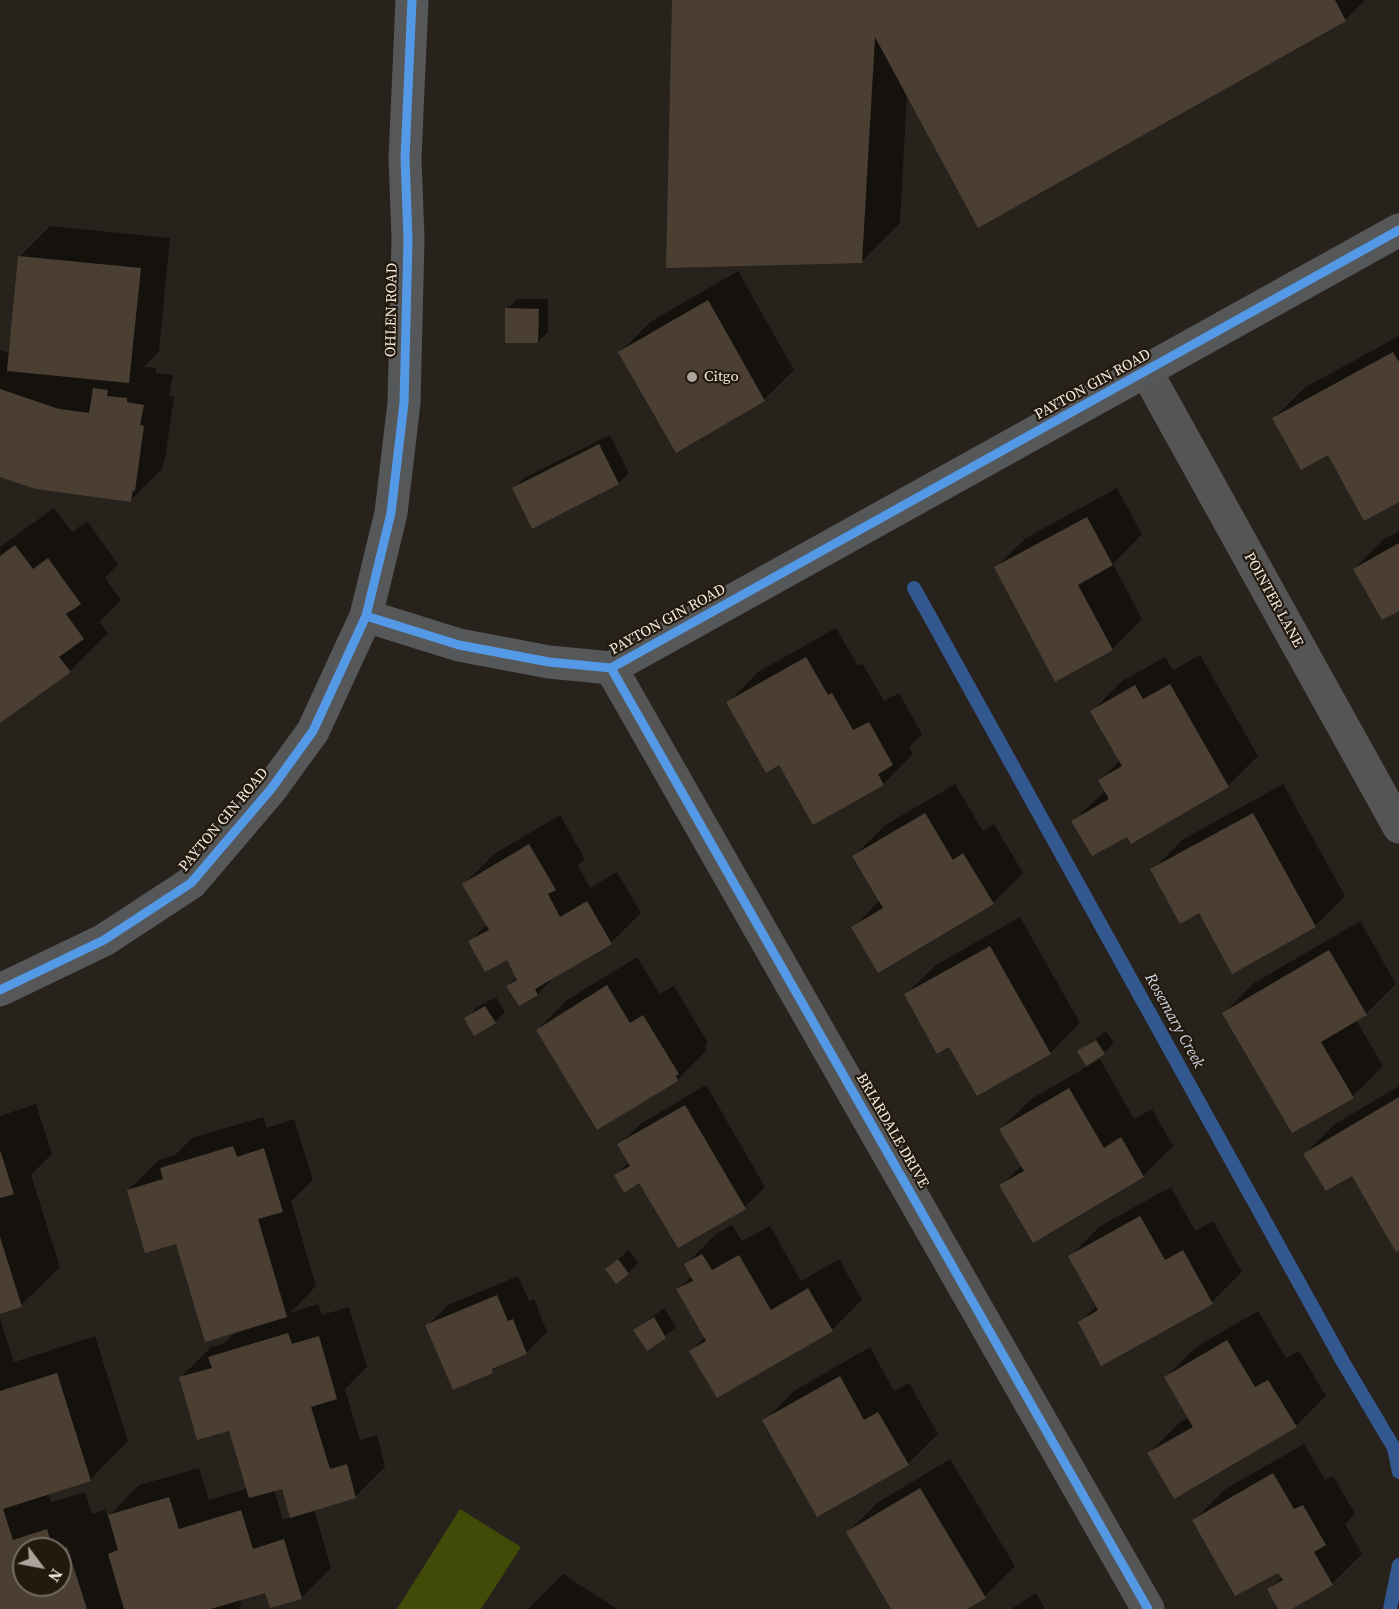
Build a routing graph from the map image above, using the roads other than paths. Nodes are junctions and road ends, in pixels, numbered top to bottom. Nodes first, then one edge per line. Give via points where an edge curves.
1 (412, 0) edge
2 (1399, 230) edge
3 (1147, 373) junction
4 (366, 616) junction
5 (610, 668) junction
6 (1399, 827) edge
7 (0, 990) edge
8 (1148, 1609) edge

1 - 4 street, OHLEN ROAD via 405,158 408,239 404,403 392,513
2 - 3 street, PAYTON GIN ROAD
3 - 5 street, PAYTON GIN ROAD
3 - 6 street, POINTER LANE
4 - 5 street, PAYTON GIN ROAD via 459,645 549,662
4 - 7 street, PAYTON GIN ROAD via 313,731 271,789 191,883 104,940
5 - 8 street, BRIARDALE DRIVE

